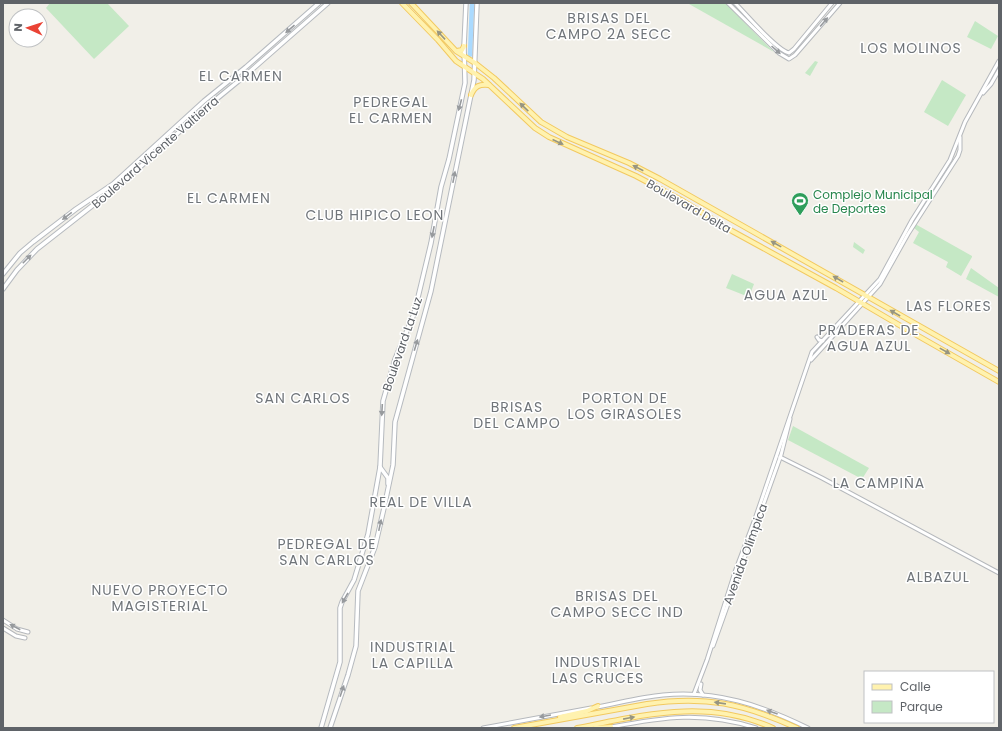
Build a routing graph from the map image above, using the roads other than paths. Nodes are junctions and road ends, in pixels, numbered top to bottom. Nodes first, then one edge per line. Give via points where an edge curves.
1 (319, 3) edge
2 (328, 3) edge
3 (402, 3) edge
4 (410, 3) edge
5 (466, 3) edge
6 (477, 3) edge
7 (728, 3) edge
8 (735, 3) edge
9 (832, 3) edge
10 (840, 3) edge
11 (415, 7) junction
12 (410, 12) junction
13 (464, 46) junction
14 (456, 50) junction
15 (464, 56) junction
16 (999, 61) edge
17 (475, 63) junction
18 (464, 67) junction
19 (999, 70) edge
20 (475, 73) junction
21 (490, 85) junction
22 (981, 94) junction
23 (471, 95) junction
24 (597, 150) junction
25 (612, 156) junction
26 (593, 157) junction
27 (607, 163) junction
28 (3, 274) edge
29 (3, 289) edge
30 (869, 296) junction
31 (861, 302) junction
32 (919, 327) junction
33 (911, 332) junction
34 (817, 337) dead end
35 (822, 341) junction
36 (809, 361) junction
37 (999, 371) edge
38 (999, 382) edge
39 (778, 456) junction
40 (380, 467) junction
41 (385, 473) junction
42 (380, 474) junction
43 (392, 474) junction
44 (389, 489) junction
45 (999, 573) edge
46 (354, 580) junction
47 (361, 582) junction
48 (3, 620) edge
49 (3, 628) edge
50 (28, 632) dead end
51 (25, 638) dead end
52 (694, 694) junction
53 (703, 695) junction
54 (598, 706) junction
55 (547, 722) junction
56 (321, 727) edge
57 (330, 728) edge
58 (483, 728) edge
59 (514, 728) edge
60 (577, 728) edge
61 (595, 728) edge
62 (609, 728) edge
63 (756, 728) edge
64 (773, 728) edge
65 (797, 728) edge
66 (808, 728) edge

1 -> 28 main road, Boulevard Vicente Valtierra via 204,101 113,184 76,208 20,253
29 -> 2 main road, Boulevard Vicente Valtierra via 37,249 129,178
3 - 12 main road, Boulevard Delta
4 - 11 main road, Boulevard Delta
5 - 13 main road, Boulevard La Luz
6 - 17 main road, Boulevard La Luz
7 -> 10 street via 788,59 795,56
8 - 9 street via 770,39 789,53
11 - 12 main road
14 -> 11 main road, Boulevard Delta
12 - 18 main road, Boulevard Delta
13 - 14 main road via 462,50
13 - 15 main road, Boulevard La Luz
14 - 15 main road, Boulevard Delta
15 - 17 main road, Boulevard Delta
15 - 18 main road, Boulevard La Luz
16 - 22 street, Avenida Olímpica
17 - 20 main road, Boulevard La Luz
24 -> 17 main road, Boulevard Delta via 541,122
18 - 20 main road, Boulevard Delta
18 -> 40 main road, Boulevard La Luz via 464,89 448,166 440,187 426,268 414,314 395,359 383,400
19 - 22 street, Avenida Olímpica
20 - 21 main road, Boulevard Delta
20 - 23 main road, Boulevard La Luz
21 - 23 main road via 478,85
21 -> 26 main road, Boulevard Delta via 539,131
22 - 30 street, Avenida Olímpica via 960,134 958,156 908,234 884,279
43 -> 23 main road, Boulevard La Luz via 395,422 431,291
24 - 25 main road, Boulevard Delta
24 - 26 main road via 600,156
25 - 27 main road via 607,157
30 -> 25 main road, Boulevard Delta via 660,179
26 - 27 main road, Boulevard Delta
27 - 31 main road, Boulevard Delta via 683,201
30 - 31 street, Avenida Olímpica
32 -> 30 main road, Boulevard Delta
31 - 33 main road, Boulevard Delta
31 - 35 street, Avenida Olímpica
31 - 36 street, Avenida Olímpica
32 - 33 main road via 913,327
32 - 37 main road, Boulevard Delta
33 -> 38 main road, Boulevard Delta
34 - 35 street
35 - 36 street, Avenida Olímpica via 812,352
36 - 39 street, Avenida Olímpica via 791,413 788,432
39 - 45 street
39 - 52 street, Avenida Olímpica
39 - 53 street, Avenida Olímpica via 703,677 700,688
40 - 41 main road
40 - 42 main road, Boulevard La Luz
41 - 42 main road
41 - 43 main road
41 - 44 main road
42 - 46 main road, Boulevard La Luz via 368,534
43 - 44 main road, Boulevard La Luz
47 -> 44 main road, Boulevard La Luz via 377,540
46 - 47 main road
46 -> 56 main road, Boulevard La Luz via 340,608 340,662
57 -> 47 main road, Boulevard La Luz via 356,646 358,591
50 -> 48 street via 17,629
49 - 51 street
52 - 53 street
52 - 54 street via 646,697
66 -> 53 street via 775,712 738,700
54 - 55 main road
54 -> 58 street
55 - 59 main road
65 -> 55 main road via 750,709 692,700 666,701
60 -> 64 main road via 655,713 690,711 728,714
61 - 62 main road
62 - 63 street via 666,717 695,716 719,718

